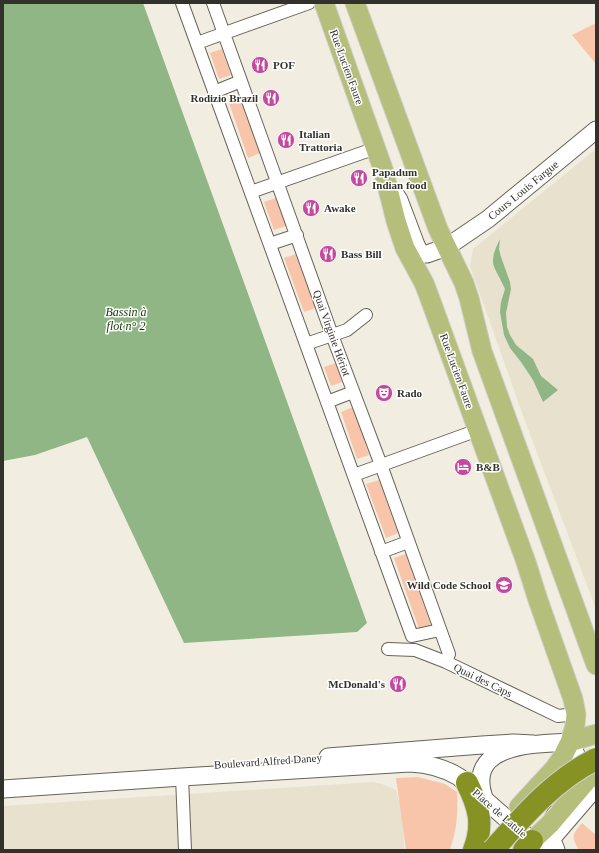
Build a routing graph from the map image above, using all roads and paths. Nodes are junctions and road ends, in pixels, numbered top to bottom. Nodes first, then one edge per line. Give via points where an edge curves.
1 (182, 3) edge
2 (213, 3) edge
3 (309, 3) edge
4 (324, 3) edge
5 (355, 3) edge
6 (224, 33) junction
7 (196, 43) junction
8 (241, 81) junction
9 (214, 92) junction
10 (596, 130) edge
11 (376, 148) junction
12 (278, 182) junction
13 (387, 182) junction
14 (250, 192) junction
15 (296, 235) junction
16 (270, 244) junction
17 (447, 247) junction
18 (366, 315) dead end
19 (332, 335) junction
20 (306, 344) junction
21 (353, 392) junction
22 (327, 402) junction
23 (478, 430) junction
24 (381, 465) junction
25 (354, 475) junction
26 (408, 542) junction
27 (381, 552) junction
28 (440, 630) junction
29 (388, 649) dead end
30 (446, 662) junction
31 (596, 665) edge
32 (576, 714) junction
33 (596, 734) edge
34 (570, 742) junction
35 (533, 744) junction
36 (596, 759) edge
37 (596, 766) edge
38 (182, 776) junction
39 (3, 779) edge
40 (467, 783) junction
41 (3, 789) edge
42 (593, 791) edge
43 (484, 798) junction
44 (508, 820) junction
45 (543, 844) edge
46 (185, 850) edge
47 (474, 850) edge
48 (481, 850) edge
49 (493, 850) edge

1 - 7 street
2 - 6 street, Quai Virginie Hériot
3 - 6 street
4 - 11 main road, Rue Lucien Faure
5 - 17 main road via 438,229
6 - 7 street
6 - 8 street, Quai Virginie Hériot
7 - 9 street
8 - 9 street
8 - 12 street, Quai Virginie Hériot
9 - 14 street
10 - 17 main road, Cours Louis Fargue via 488,219
11 - 12 street
11 - 13 main road, Rue Lucien Faure
12 - 14 street
12 - 15 street, Quai Virginie Hériot
13 - 17 main road, Cours Louis Fargue via 399,200 419,251 427,254
13 - 23 main road, Rue Lucien Faure via 405,248 426,287
14 - 16 street
15 - 16 street
15 - 19 street, Quai Virginie Hériot
16 - 20 street
17 - 31 main road via 470,298 482,351
18 - 19 street via 347,330
19 - 20 street
19 - 21 street, Quai Virginie Hériot
20 - 22 street
21 - 22 street
21 - 24 street, Quai Virginie Hériot
22 - 25 street
23 - 24 street
23 - 32 main road, Rue Lucien Faure via 571,692
24 - 25 street
24 - 26 street, Quai Virginie Hériot
25 - 27 street
26 - 27 street
26 - 28 street, Quai Virginie Hériot
27 - 28 street via 412,636
28 - 30 street, Quai Virginie Hériot via 449,654
29 - 30 street, Quai des Caps via 415,650
30 - 32 street, Quai des Caps via 558,716
32 - 34 main road, Rue Lucien Faure via 576,726
33 - 34 main road
34 - 35 main road
34 - 44 main road, Rue Lucien Faure via 555,768
34 - 45 main road via 578,758 576,781
35 - 39 main road, Boulevard Alfred Daney via 482,744 305,759
35 - 43 main road via 496,754 488,760 481,778
36 - 49 highway, bridge via 566,776 550,789
37 - 45 main road
38 - 40 main road, Boulevard Alfred Daney via 410,763 449,770
38 - 41 main road, Boulevard Alfred Daney
38 - 46 street
40 - 43 main road, Place de Latule
40 - 47 highway via 476,802 480,821
42 - 45 main road
43 - 44 main road, Place de Latule
44 - 45 main road, Place de Latule
44 - 48 highway

